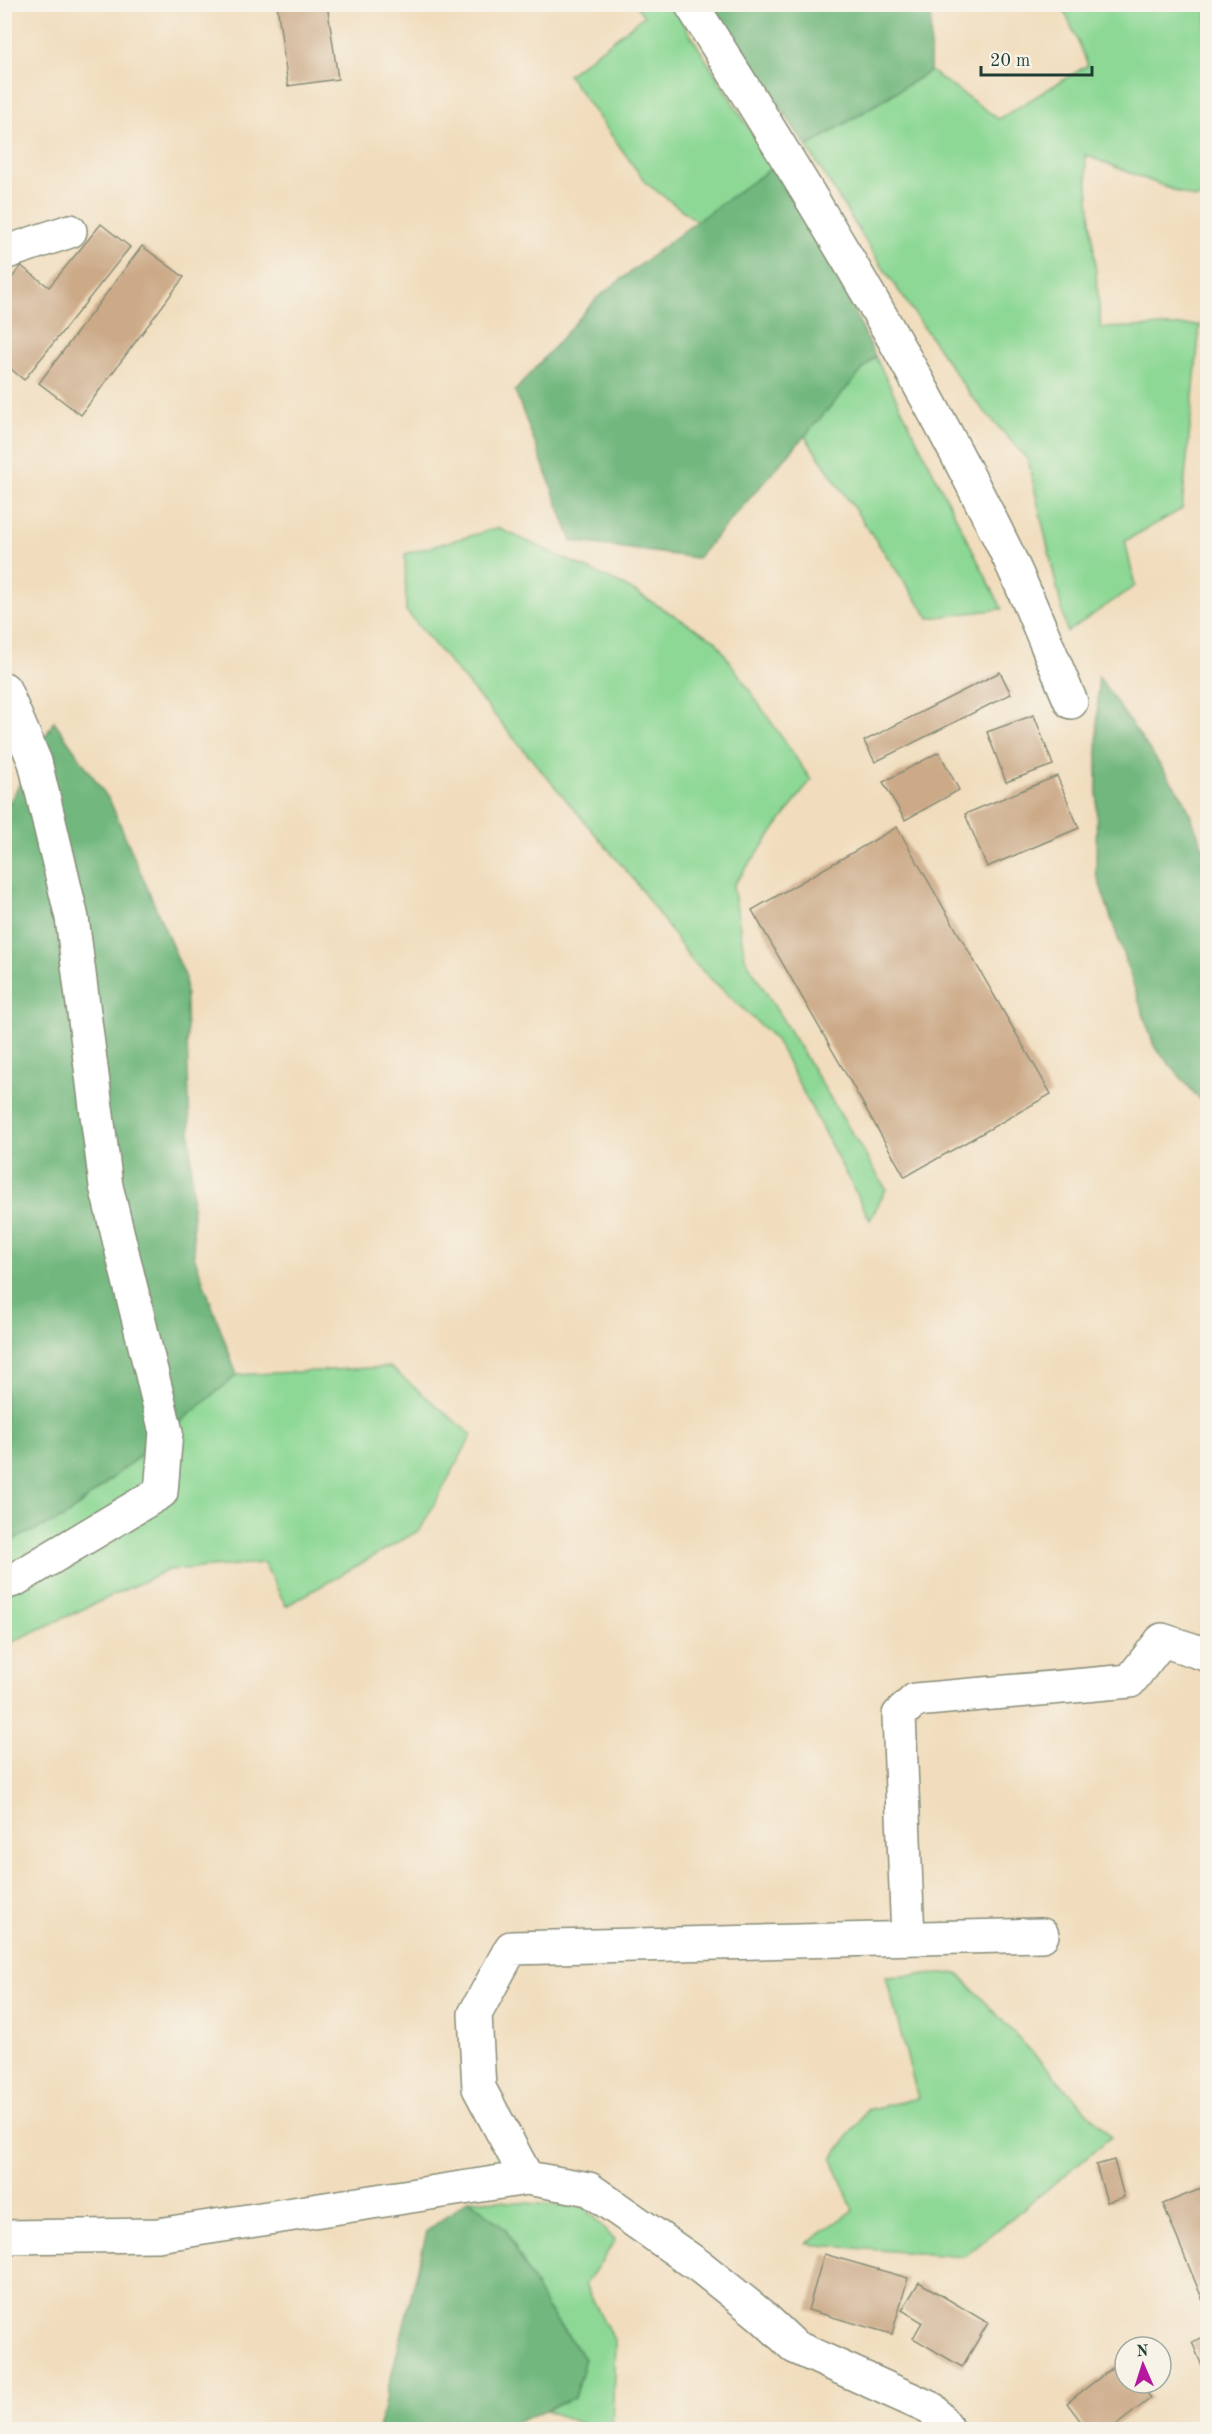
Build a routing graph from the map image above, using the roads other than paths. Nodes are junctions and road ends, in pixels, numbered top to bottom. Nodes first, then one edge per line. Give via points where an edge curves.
1 (692, 4) edge
2 (70, 231) dead end
3 (4, 253) edge
4 (4, 689) edge
5 (1071, 702) dead end
6 (4, 1583) edge
7 (1208, 1655) edge
8 (1042, 1935) dead end
9 (908, 1938) junction
10 (526, 2178) junction
11 (4, 2238) edge
12 (948, 2430) edge

1 - 5 street via 893,336 1003,544
2 - 3 street
4 - 6 street via 35,762 72,918 106,1186 166,1432 161,1492
7 - 9 street via 1162,1640 1130,1681 915,1700 899,1714
8 - 9 street
9 - 10 street via 511,1948 475,2014 479,2088
10 - 11 street via 158,2235
10 - 12 street via 590,2189 702,2268 795,2347 932,2409

